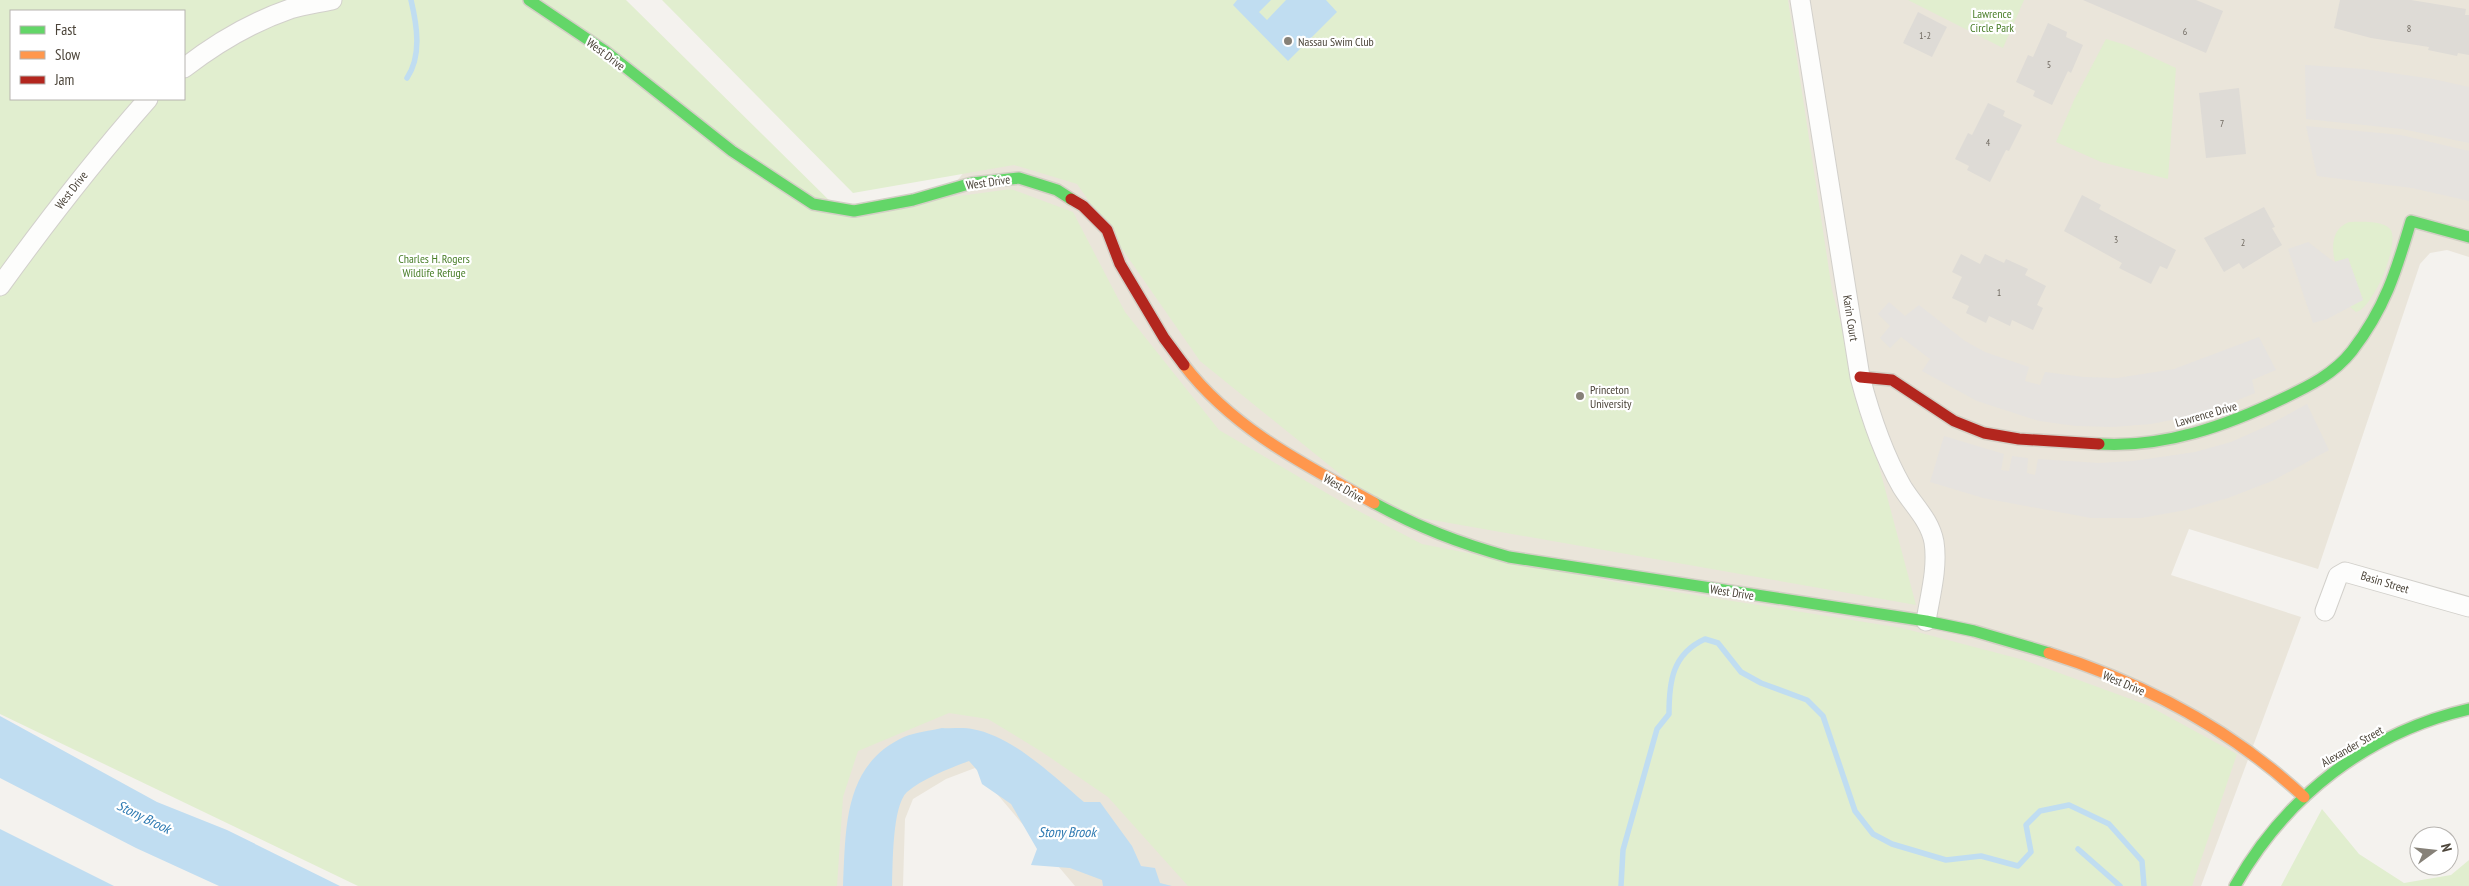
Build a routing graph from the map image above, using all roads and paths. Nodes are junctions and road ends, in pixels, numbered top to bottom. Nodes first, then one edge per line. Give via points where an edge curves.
1 (332, 0) edge
2 (529, 0) edge
3 (1800, 0) edge
4 (185, 67) edge
5 (147, 100) edge
6 (2469, 237) edge
7 (0, 286) edge
8 (1860, 377) junction
9 (2469, 608) edge
10 (2325, 611) dead end
11 (1926, 621) junction
12 (2469, 709) edge
13 (2304, 797) junction
14 (2235, 886) edge

1 - 4 street via 290,9 244,30
2 - 11 street, West Drive via 605,51 732,151 813,204 854,211 914,200 972,183 1019,178 1057,190 1083,206 1107,230 1120,264 1164,338 1198,383 1253,433 1295,460 1414,525 1456,542 1509,557
3 - 8 street, Karin Court
5 - 7 street, West Drive via 58,206
6 - 8 street, Lawrence Drive via 2412,221 2395,277 2378,312 2351,352 2329,374 2241,419 2179,437 2104,444 2019,439 1984,433 1954,421 1892,380
8 - 11 street, Karin Court via 1886,457 1928,523 1934,541 1935,563
9 - 10 street, Basin Street via 2344,572 2338,576
11 - 13 street, West Drive via 2021,644 2128,684 2232,738 2276,769
12 - 13 street, Alexander Street via 2424,723 2375,746 2331,772
13 - 14 street, Alexander Street via 2264,842

